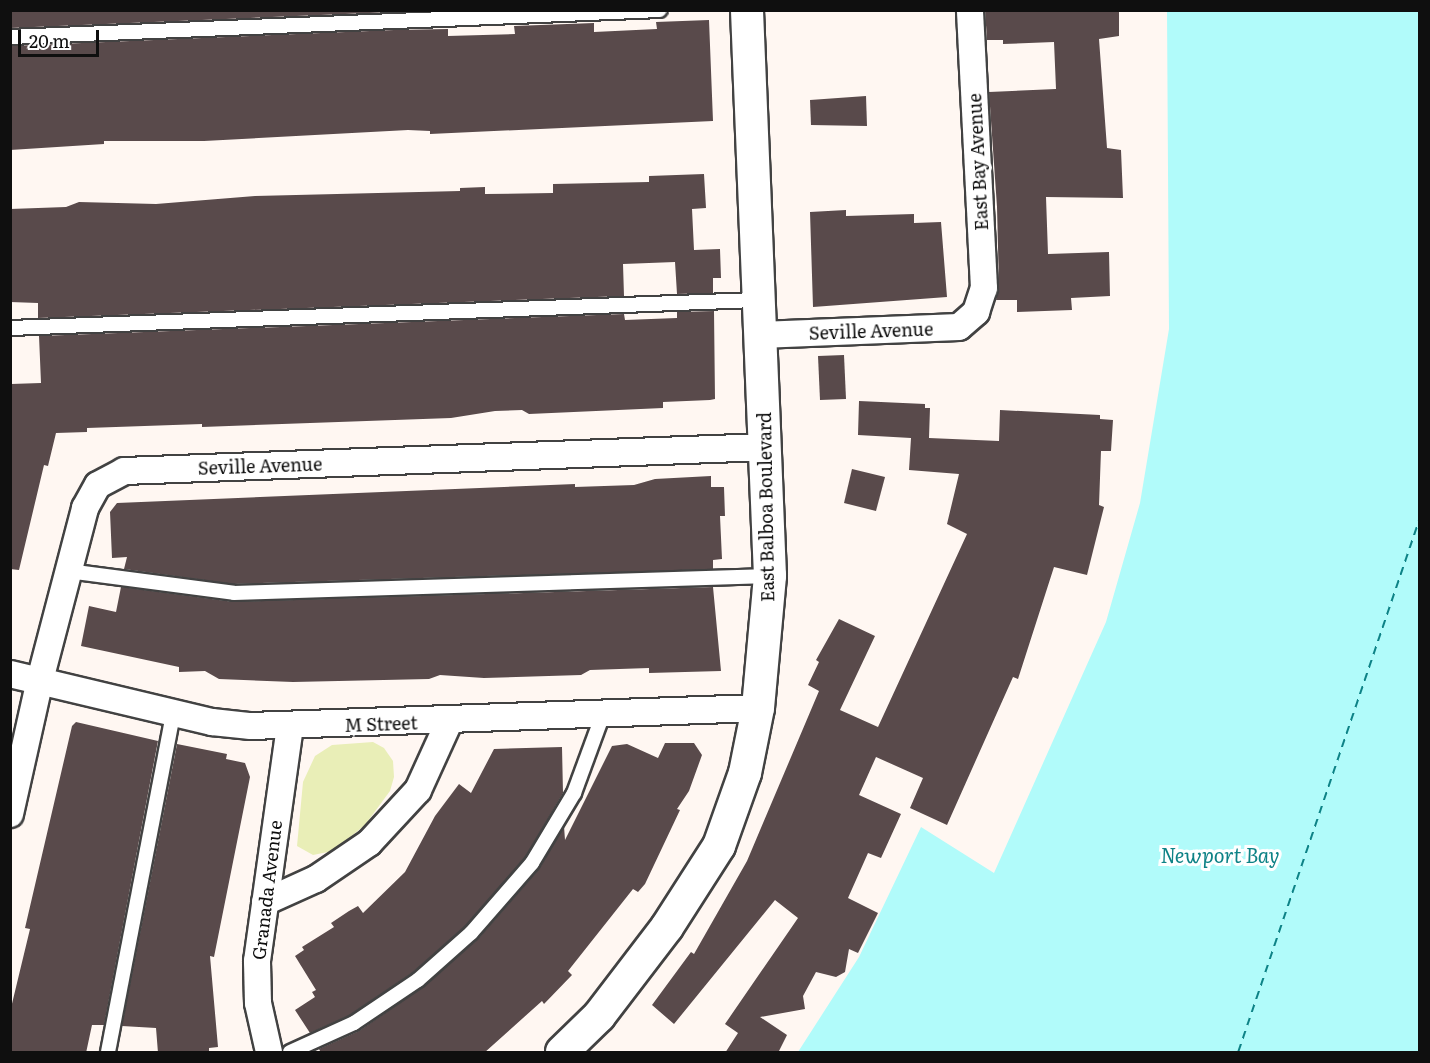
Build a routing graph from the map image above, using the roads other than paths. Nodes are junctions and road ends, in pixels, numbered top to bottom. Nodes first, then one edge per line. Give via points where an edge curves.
1 (659, 10) edge
2 (747, 10) edge
3 (970, 10) edge
4 (10, 37) edge
5 (757, 300) junction
6 (976, 312) joint
7 (10, 328) edge
8 (760, 335) junction
9 (767, 447) junction
10 (68, 571) junction
11 (770, 576) junction
12 (10, 674) edge
13 (40, 680) junction
14 (758, 708) junction
15 (173, 713) junction
16 (603, 714) junction
17 (449, 722) junction
18 (290, 727) junction
19 (10, 814) edge
20 (265, 902) junction
21 (108, 1053) edge
22 (269, 1053) edge
23 (290, 1053) edge
24 (562, 1053) edge

1 - 4 lane
2 - 5 street, East Balboa Boulevard
3 - 6 street, East Bay Avenue via 984,288
5 - 7 lane
5 - 8 street, East Balboa Boulevard
6 - 8 street, Seville Avenue via 959,327
8 - 9 street, East Balboa Boulevard
9 - 10 street, Seville Avenue via 124,471 98,485 85,508
9 - 11 street, East Balboa Boulevard
10 - 11 lane via 234,593
10 - 13 street, Seville Avenue
11 - 14 street, East Balboa Boulevard
12 - 13 street, M Street
13 - 15 street, M Street
13 - 19 street, Seville Avenue
14 - 16 street, M Street
14 - 24 street, East Balboa Boulevard via 745,773 719,846 667,927 606,1007
15 - 18 street, M Street via 212,722
15 - 21 lane
16 - 17 street, M Street
16 - 23 lane via 574,793 532,863 471,933 418,980 354,1023
17 - 18 street, M Street
17 - 20 street via 418,790 369,843 316,879
18 - 20 street, Granada Avenue
20 - 22 street, Granada Avenue via 257,962 258,1003

